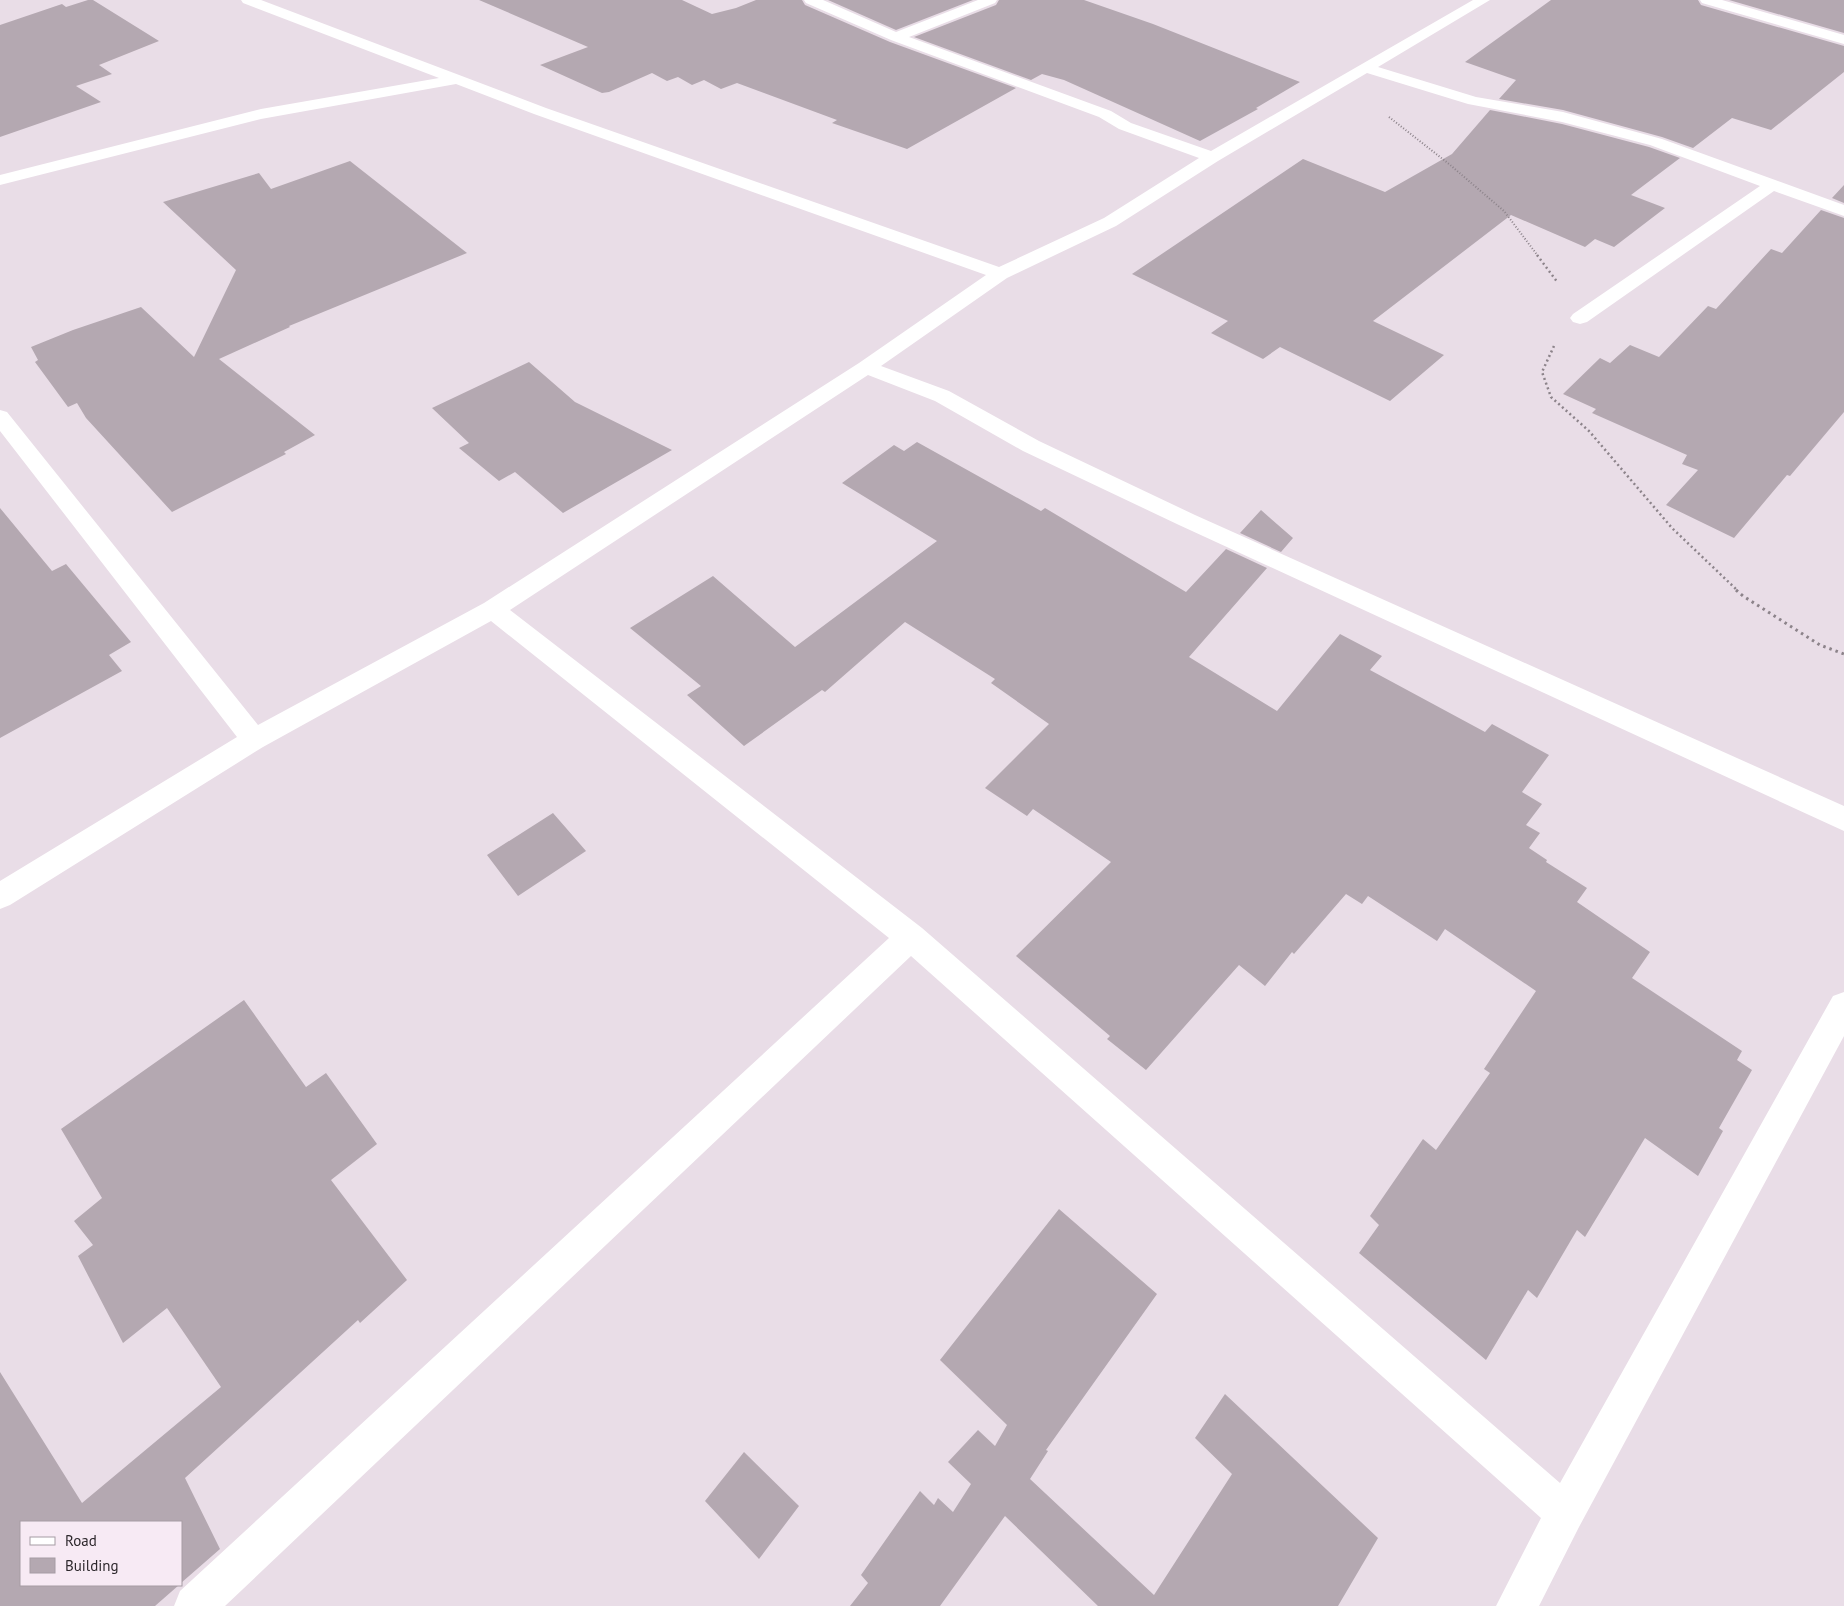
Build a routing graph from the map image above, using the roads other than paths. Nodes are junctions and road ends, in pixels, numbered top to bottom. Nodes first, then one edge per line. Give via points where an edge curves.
1 (248, 0) edge
2 (811, 0) edge
3 (990, 0) edge
4 (1483, 0) edge
5 (1707, 0) edge
6 (896, 37) junction
7 (1844, 40) edge
8 (1366, 68) junction
9 (456, 80) junction
10 (1212, 157) junction
11 (0, 180) edge
12 (1772, 186) junction
13 (1844, 211) edge
14 (1000, 274) junction
15 (1580, 318) road end
16 (866, 367) junction
17 (0, 417) edge
18 (493, 609) junction
19 (254, 740) junction
20 (1844, 819) edge
21 (0, 896) edge
22 (911, 937) junction
23 (1844, 1006) edge
24 (1565, 1513) junction
25 (195, 1606) edge
26 (1516, 1606) edge

1 - 9 street
2 - 6 street
3 - 6 street
4 - 8 street
5 - 7 street
6 - 10 street
8 - 10 street
8 - 12 street via 1474,101 1562,117 1656,142
9 - 11 street via 261,114
9 - 14 street
10 - 14 street via 1110,222
12 - 13 street
12 - 15 street
14 - 16 street
16 - 18 street
16 - 20 street via 942,396 1031,446 1187,520
17 - 19 street
18 - 19 street
18 - 22 street
19 - 21 street
22 - 24 street
22 - 25 street
23 - 24 street
24 - 26 street

